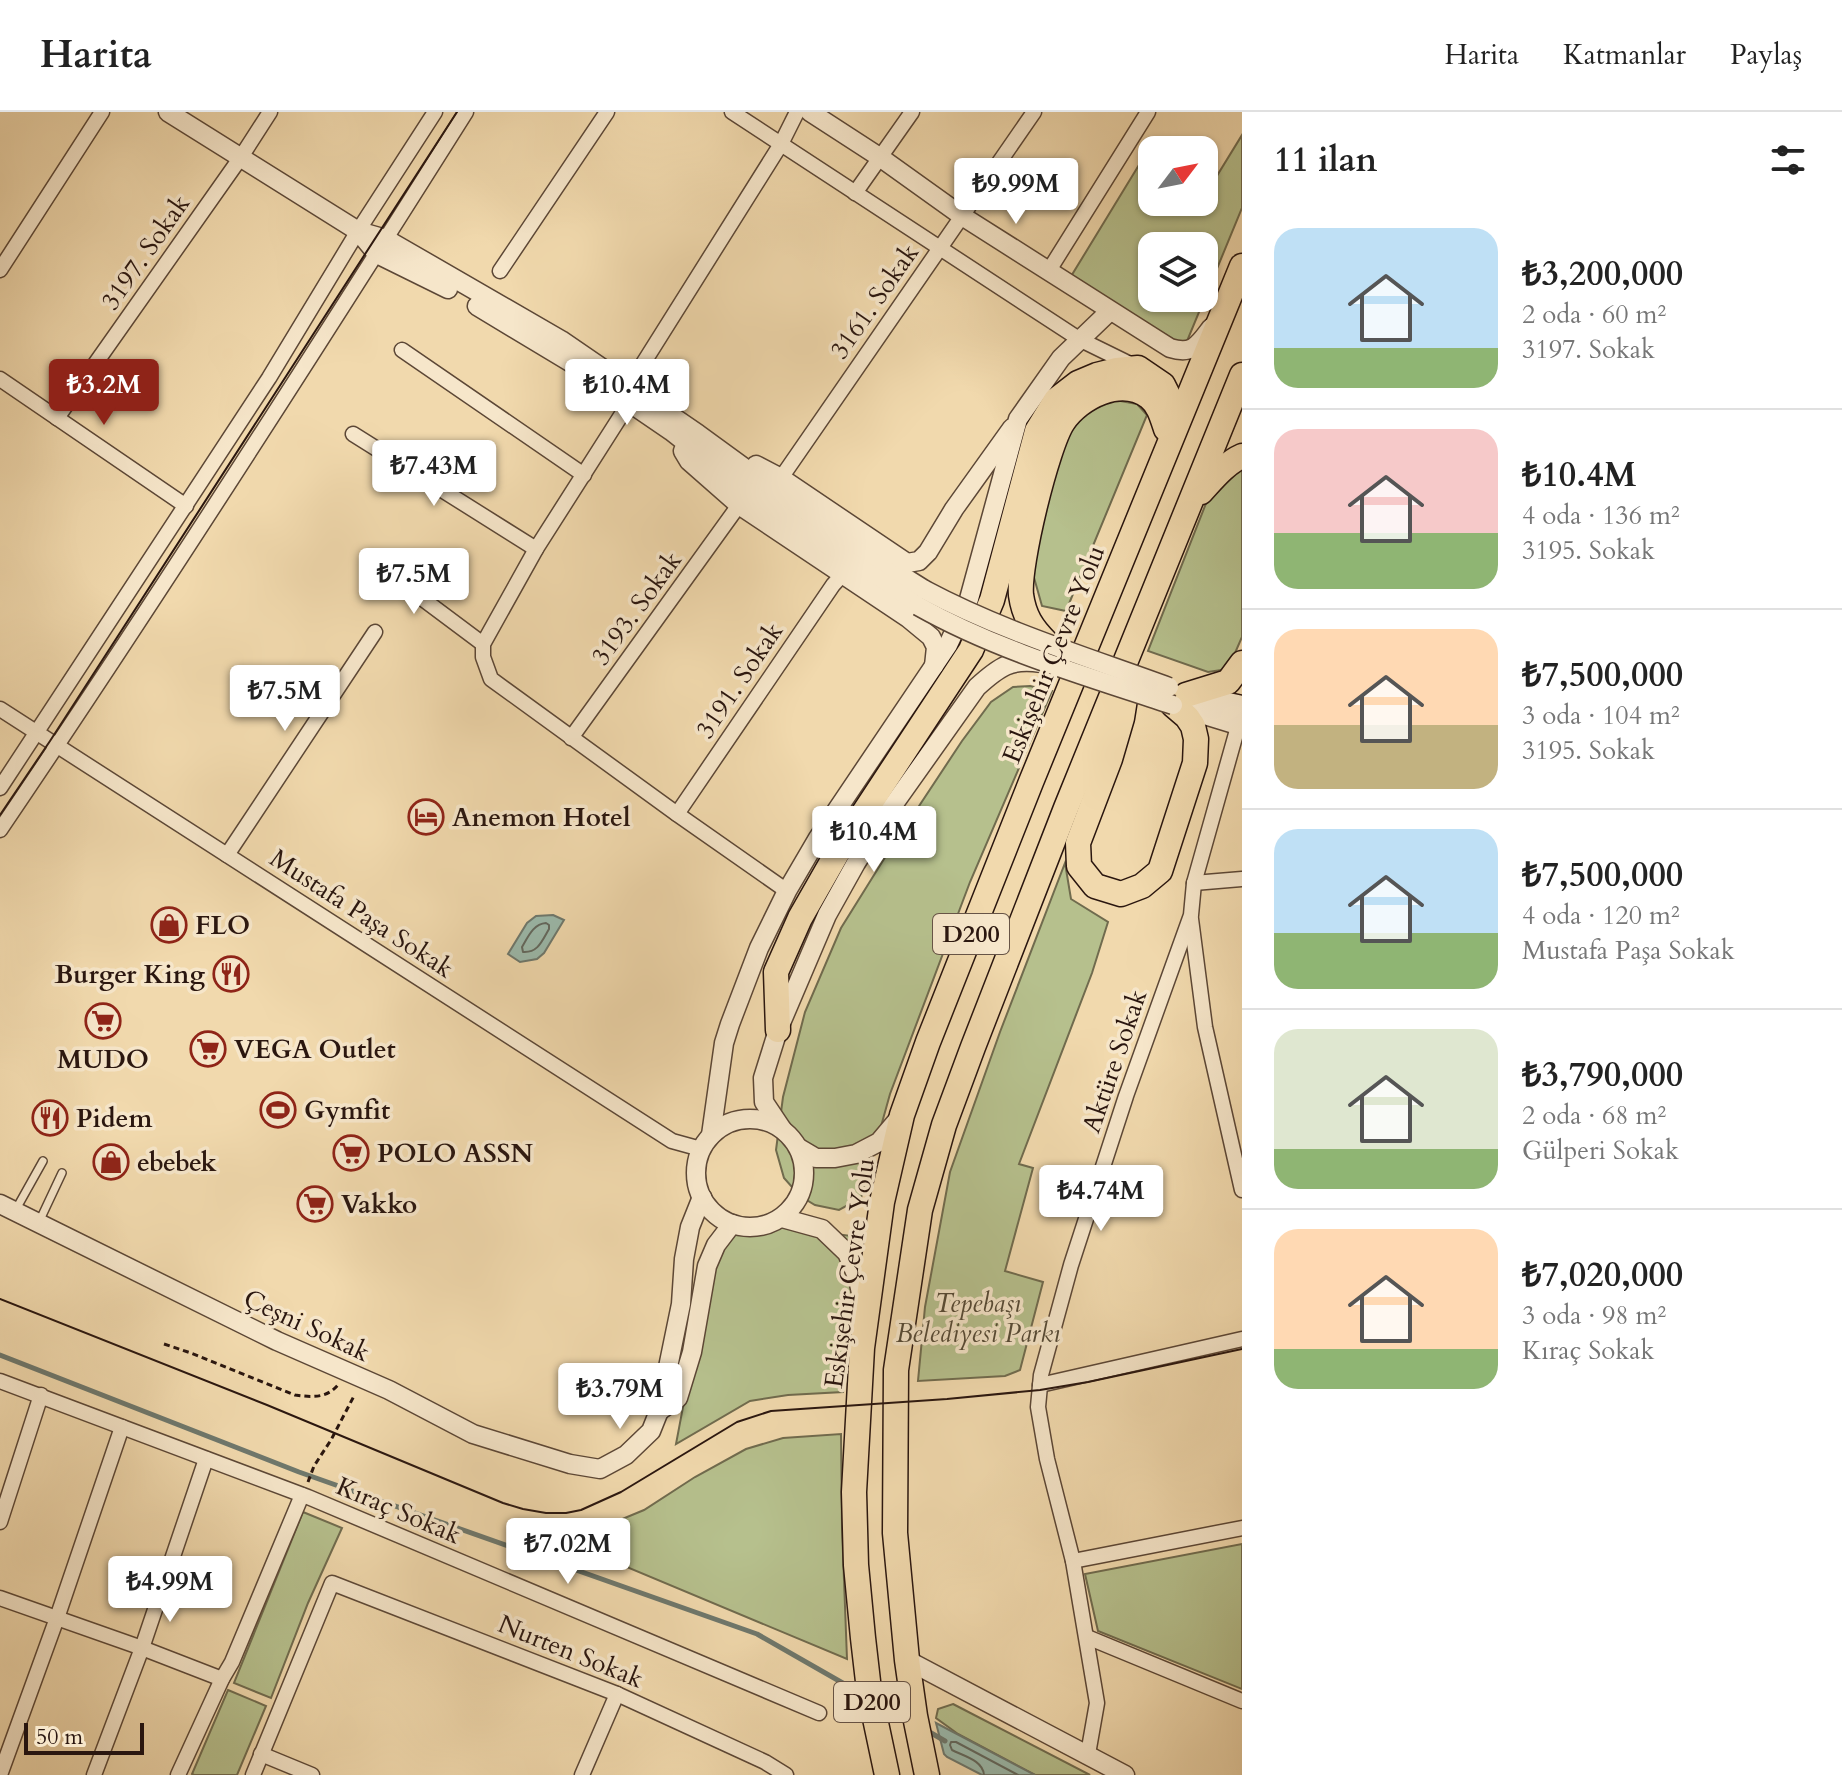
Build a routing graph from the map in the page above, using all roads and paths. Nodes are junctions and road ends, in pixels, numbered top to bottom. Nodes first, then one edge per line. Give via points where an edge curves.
1 (102, 112) edge
2 (168, 112) edge
3 (270, 112) edge
4 (435, 112) edge
5 (466, 112) edge
6 (607, 112) edge
7 (732, 112) edge
8 (797, 112) edge
9 (810, 112) edge
10 (912, 112) edge
11 (1034, 112) edge
12 (1148, 112) edge
13 (781, 144) junction
14 (241, 157) junction
15 (881, 158) junction
16 (855, 193) junction
17 (962, 216) junction
18 (358, 231) junction
19 (381, 246) junction
20 (940, 249) junction
21 (1242, 266) edge
22 (0, 270) edge
23 (500, 271) dead end
24 (1048, 272) junction
25 (1110, 311) junction
26 (1222, 313) junction
27 (1079, 339) junction
28 (402, 350) dead end
29 (1138, 368) junction
30 (1242, 375) edge
31 (0, 379) edge
32 (629, 395) junction
33 (57, 418) junction
34 (1018, 419) junction
35 (671, 431) junction
36 (353, 434) dead end
37 (698, 434) junction
38 (1167, 447) junction
39 (1242, 456) edge
40 (584, 475) junction
41 (781, 478) junction
42 (1191, 502) junction
43 (739, 505) junction
44 (186, 506) junction
45 (536, 549) junction
46 (368, 558) dead end
47 (842, 575) junction
48 (922, 598) junction
49 (375, 632) dead end
50 (1133, 642) junction
51 (483, 644) junction
52 (1046, 653) junction
53 (1242, 663) edge
54 (934, 667) junction
55 (1176, 696) junction
56 (0, 709) edge
57 (1240, 715) edge
58 (37, 734) junction
59 (571, 738) junction
60 (57, 745) junction
61 (0, 788) edge
62 (677, 814) junction
63 (0, 830) edge
64 (227, 855) junction
65 (1242, 879) edge
66 (1194, 883) junction
67 (787, 891) junction
68 (1191, 915) junction
69 (778, 1030) junction
70 (902, 1115) junction
71 (782, 1129) junction
72 (706, 1142) junction
73 (799, 1148) junction
74 (43, 1161) dead end
75 (62, 1173) dead end
76 (1242, 1190) edge
77 (702, 1197) junction
78 (8, 1208) edge
79 (782, 1218) junction
80 (38, 1224) junction
81 (732, 1224) junction
82 (866, 1319) junction
83 (1242, 1339) edge
84 (164, 1344) dead end
85 (355, 1376) junction
86 (0, 1381) edge
87 (1040, 1385) junction
88 (41, 1395) junction
89 (659, 1411) junction
90 (122, 1427) junction
91 (206, 1459) junction
92 (305, 1488) junction
93 (0, 1522) edge
94 (1242, 1528) edge
95 (1073, 1561) junction
96 (0, 1598) edge
97 (57, 1618) junction
98 (1087, 1637) junction
99 (142, 1648) junction
100 (907, 1660) junction
101 (222, 1679) junction
102 (617, 1694) junction
103 (1242, 1701) edge
104 (819, 1713) dead end
105 (261, 1754) junction
106 (1088, 1754) junction
107 (886, 1772) edge
108 (926, 1774) edge
109 (0, 1775) edge
110 (94, 1775) edge
111 (178, 1775) edge
112 (253, 1775) edge
113 (312, 1775) edge
114 (582, 1775) edge
115 (786, 1775) edge
116 (1125, 1775) edge

1 - 22 street
2 - 14 street
3 - 14 street, 3197. Sokak
4 - 18 street
5 - 19 street
6 - 23 street
7 - 13 street
8 - 13 street
9 - 15 street
10 - 15 street
11 - 17 street, 3161. Sokak
12 - 24 street
13 - 16 street
13 - 32 street
14 - 18 street
14 - 33 street, 3197. Sokak
15 - 16 street
15 - 17 street
16 - 20 street
17 - 20 street, 3161. Sokak
17 - 24 street
18 - 19 street
18 - 44 street
19 - 32 street via 561,340
19 - 60 street
20 - 27 street
20 - 41 street, 3161. Sokak
21 - 26 highway, Eskişehir Çevre Yolu / D200
24 - 25 street
25 - 26 street via 1182,352 1194,349
25 - 27 street
26 - 38 highway, Eskişehir Çevre Yolu / D200
27 - 29 street
27 - 34 street
28 - 40 street
29 - 38 highway via 1163,385 1175,409
29 - 69 highway via 1078,383 1056,400 1037,431 992,600 971,650 800,918 776,972
30 - 42 highway, D200
31 - 33 street
32 - 35 street
32 - 37 street
32 - 40 street
33 - 44 street
34 - 41 street via 919,561 907,563
34 - 54 street via 969,599
35 - 43 street via 689,461
35 - 48 street via 800,528
36 - 45 street
37 - 41 street
37 - 48 street
38 - 52 highway via 1159,409 1137,391 1096,394 1063,422 1052,444 1022,572 1021,595 1030,626
38 - 70 highway, Eskişehir Çevre Yolu / D200
39 - 42 highway
40 - 45 street
42 - 50 highway, D200
43 - 47 street
43 - 59 street, 3193. Sokak
44 - 58 street
45 - 51 street
46 - 51 street
47 - 54 street via 931,637
47 - 62 street, 3191. Sokak
48 - 52 street, bridge via 956,607
49 - 64 street
50 - 55 highway via 1122,718 1078,843 1079,866 1095,886 1121,894 1160,871 1195,763 1193,726
50 - 100 highway, D200 via 973,1047 920,1210 896,1370 895,1533
51 - 59 street via 491,679
52 - 55 street, bridge
52 - 69 street via 993,672 961,707 856,863 827,915
53 - 55 highway via 1228,682
54 - 67 street
55 - 57 main road
56 - 58 street, Mustafa Paşa Sokak
57 - 66 street, Aktüre Sokak
58 - 60 street, Mustafa Paşa Sokak
58 - 61 street
59 - 62 street
60 - 63 street
60 - 64 street, Mustafa Paşa Sokak
62 - 67 street
64 - 72 street, Mustafa Paşa Sokak via 672,1141
65 - 66 street
66 - 68 street, Aktüre Sokak
67 - 72 street via 730,1024
68 - 76 street via 1205,1027
68 - 87 street, Aktüre Sokak via 1071,1265
69 - 71 street via 763,1078 764,1102
70 - 73 street via 879,1142 856,1154 816,1158
70 - 82 highway, Eskişehir Çevre Yolu / D200 via 882,1202
71 - 72 street via 758,1119 733,1121
71 - 73 street
72 - 77 street via 696,1173
73 - 79 street via 805,1173 802,1186
74 - 78 lane
75 - 80 lane
77 - 81 street via 714,1214
77 - 89 street via 690,1227
78 - 80 street, Çeşni Sokak
79 - 81 street via 758,1227
79 - 82 street via 822,1229 847,1253
80 - 85 street, Çeşni Sokak
81 - 89 street via 707,1266 678,1398
82 - 107 highway, Eskişehir Çevre Yolu / D200 via 854,1492 856,1565 869,1690
83 - 87 street
84 - 85 path via 295,1395 323,1395
85 - 89 street, Çeşni Sokak via 473,1434 600,1469 626,1455 651,1431
85 - 92 path via 331,1440
86 - 88 street, Kıraç Sokak
87 - 95 street, Aktüre Sokak via 1038,1407 1047,1459
88 - 90 street, Kıraç Sokak
88 - 93 street
90 - 91 street, Kıraç Sokak
90 - 97 street
91 - 92 street, Kıraç Sokak
91 - 99 street
92 - 101 street
92 - 104 street, Kıraç Sokak
94 - 95 street
95 - 98 street, Aktüre Sokak
96 - 97 street
97 - 99 street
97 - 109 street
98 - 103 street
98 - 106 street, Aktüre Sokak via 1097,1703
99 - 101 street
99 - 110 street
100 - 106 street
100 - 108 highway, D200
101 - 111 street
102 - 105 street, Nurten Sokak via 332,1583
102 - 114 street
102 - 115 street, Nurten Sokak
105 - 112 street
105 - 113 street
106 - 116 street

